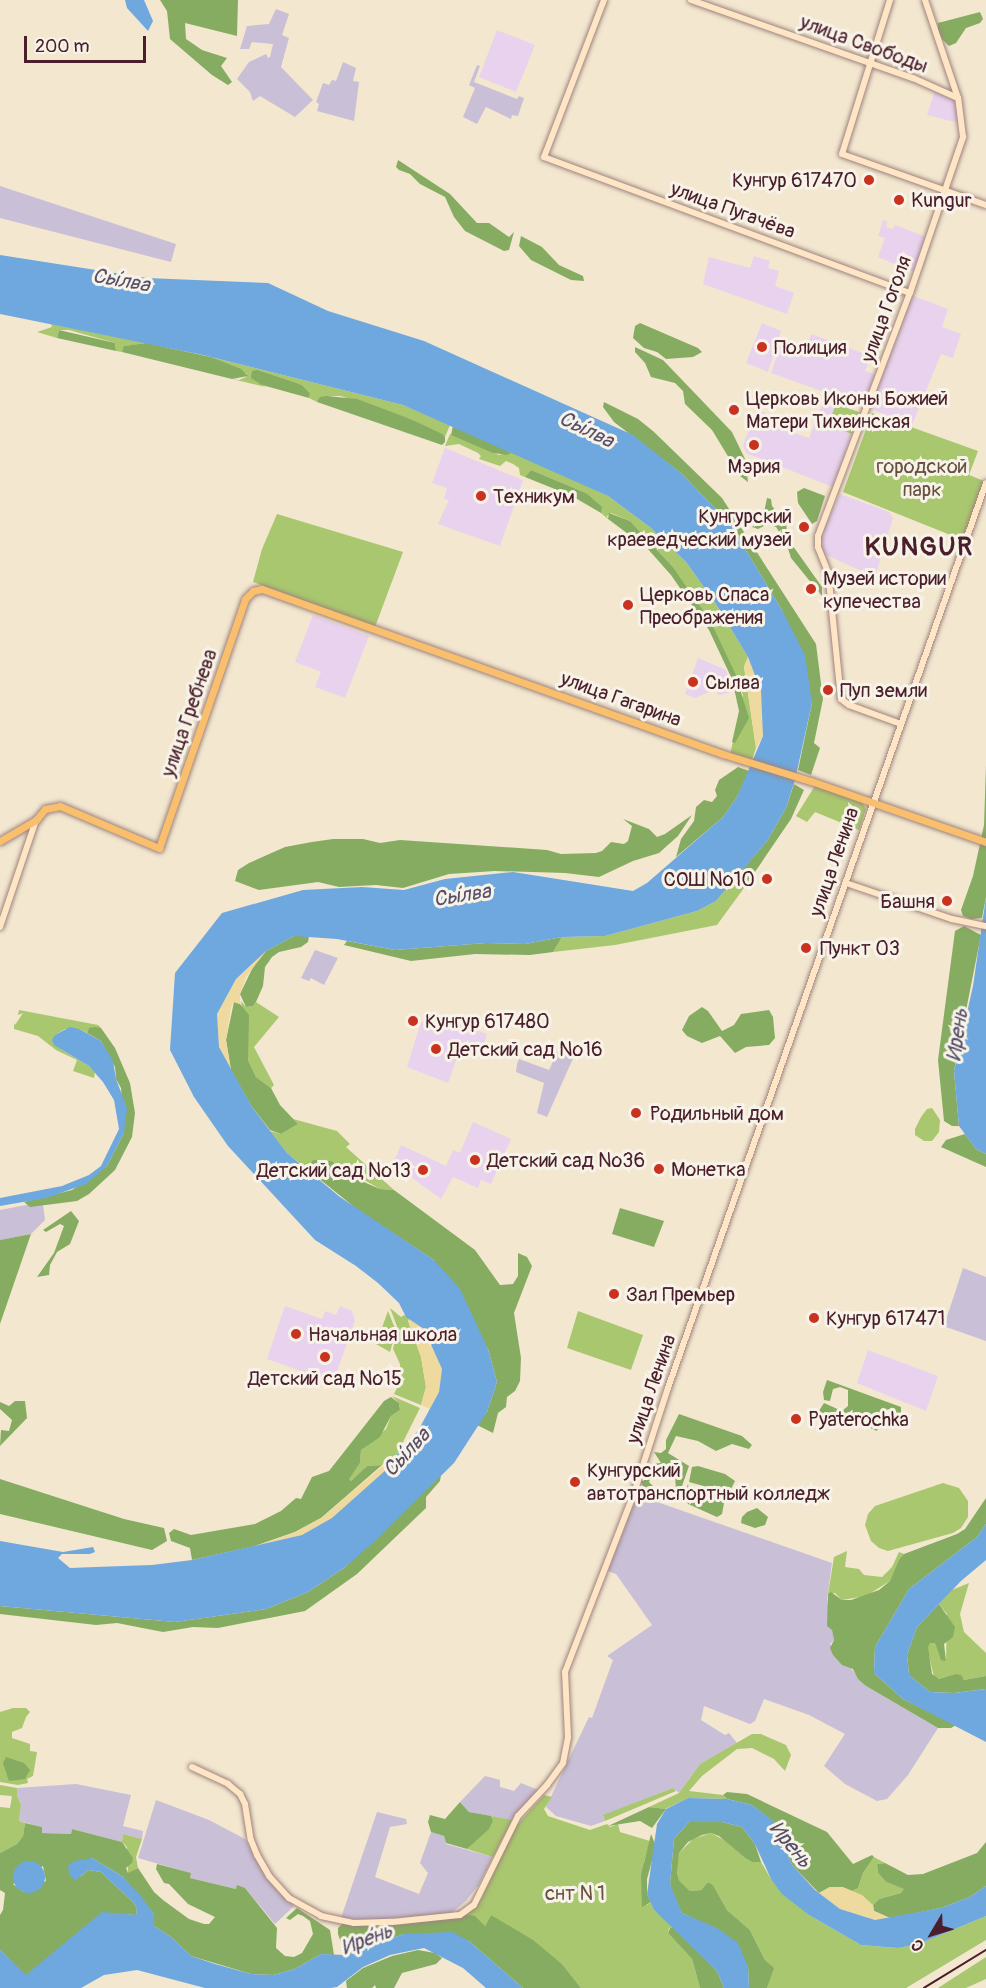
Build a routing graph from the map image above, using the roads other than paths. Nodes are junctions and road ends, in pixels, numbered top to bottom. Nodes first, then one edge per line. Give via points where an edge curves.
1 (604, 0) edge
2 (691, 0) edge
3 (890, 0) edge
4 (925, 0) edge
5 (872, 64) junction
6 (958, 98) junction
7 (946, 190) junction
8 (986, 205) edge
9 (910, 293) junction
10 (986, 483) edge
11 (253, 591) joint
12 (901, 724) junction
13 (872, 802) junction
14 (36, 820) junction
15 (0, 841) edge
16 (982, 841) edge
17 (846, 883) junction
18 (986, 926) edge
19 (0, 927) edge
20 (192, 1767) dead end

1 - 9 street, улица Пугачёва via 544,157
2 - 5 street, улица Свободы
3 - 5 street
4 - 6 street, улица Гоголя
5 - 6 street, улица Свободы
5 - 7 street via 843,154
6 - 7 street, улица Гоголя via 963,136
7 - 8 street
7 - 9 street, улица Гоголя
9 - 12 street, улица Гоголя via 818,536 828,572 841,699
10 - 12 street, улица Ленина
11 - 13 main road, улица Гагарина via 262,589 739,759
11 - 14 main road, улица Гребнева via 245,599 159,848 60,806 45,808
12 - 13 street, улица Ленина
13 - 16 main road, улица Гагарина
13 - 17 street, улица Ленина
14 - 15 main road
14 - 19 street
17 - 18 street via 952,919
17 - 20 street, улица Ленина via 634,1492 565,1672 568,1737 563,1763 518,1816 474,1905 460,1915 392,1922 354,1923 321,1916 294,1902 274,1882 251,1840 240,1794

